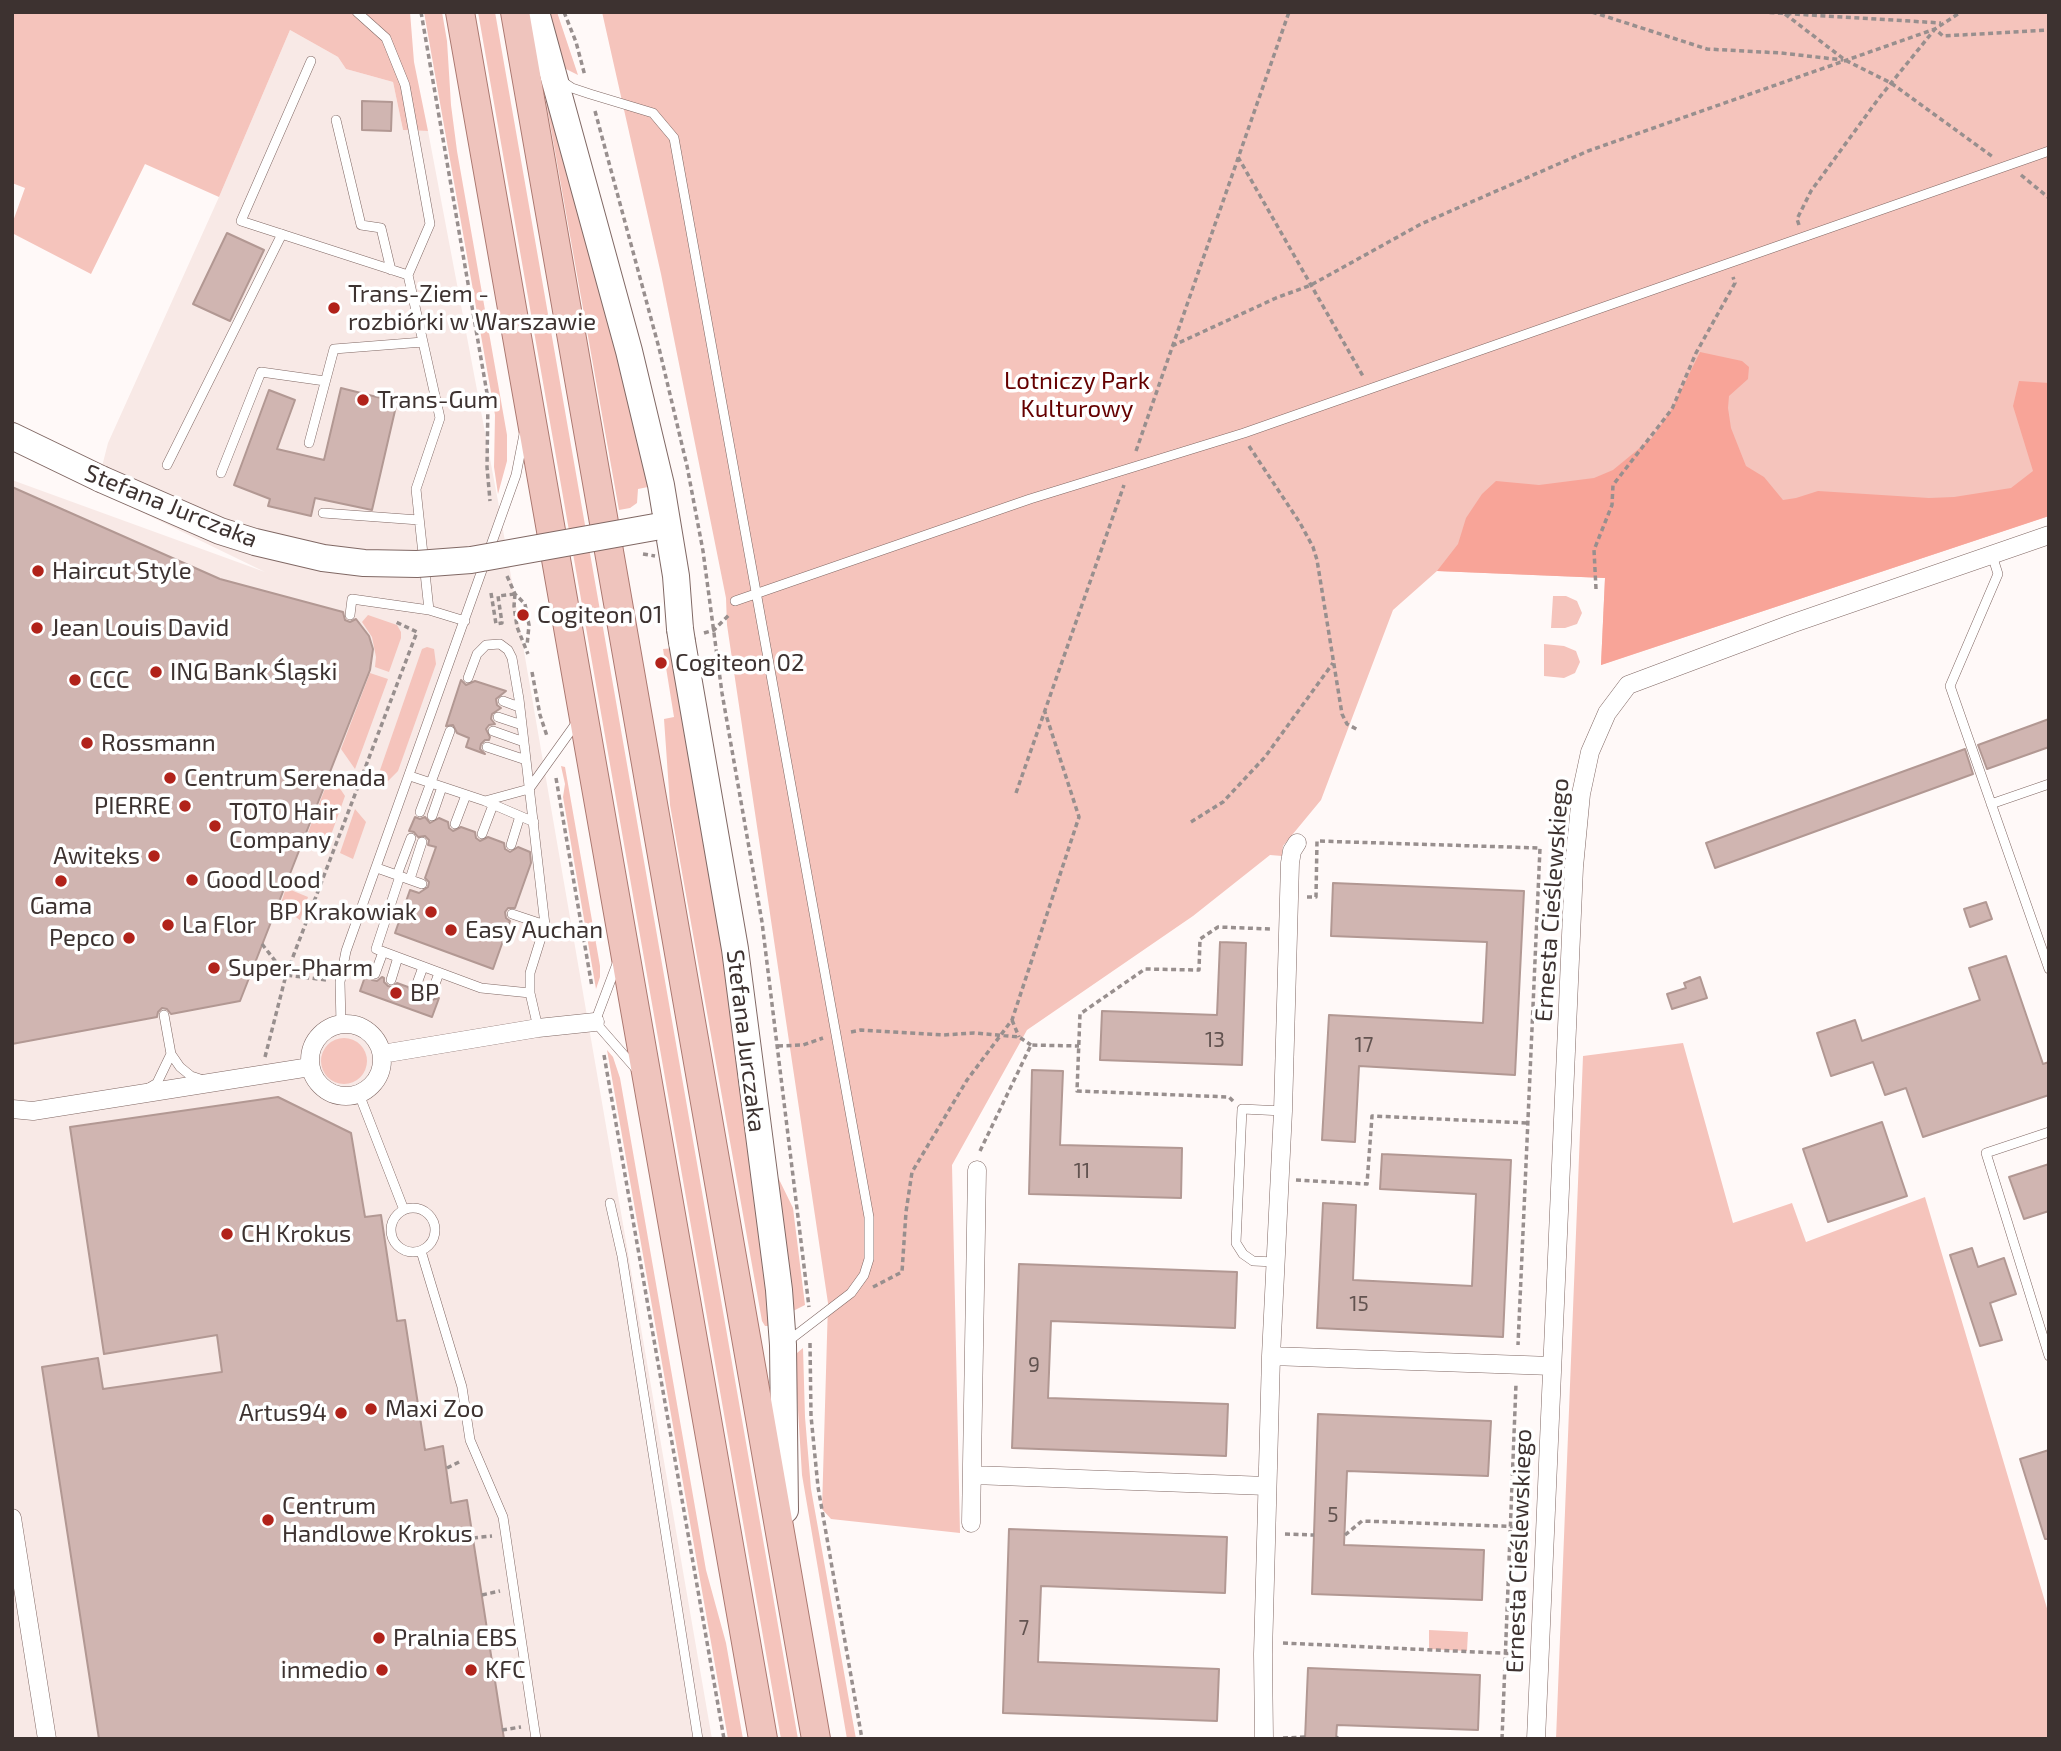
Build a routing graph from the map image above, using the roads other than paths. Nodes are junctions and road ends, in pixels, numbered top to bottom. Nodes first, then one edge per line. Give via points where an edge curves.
1 (357, 12) edge
2 (460, 12) edge
3 (515, 12) edge
4 (536, 12) edge
5 (311, 61) dead end
6 (553, 74) junction
7 (336, 120) dead end
8 (2049, 151) edge
9 (282, 234) junction
10 (391, 270) junction
11 (408, 275) junction
12 (423, 342) junction
13 (325, 381) junction
14 (529, 405) junction
15 (12, 436) edge
16 (309, 443) dead end
17 (167, 465) dead end
18 (221, 473) dead end
19 (323, 513) dead end
20 (419, 520) junction
21 (661, 526) junction
22 (2049, 535) edge
23 (1992, 555) junction
24 (756, 594) junction
25 (735, 601) road end
26 (429, 610) junction
27 (350, 615) dead end
28 (465, 621) junction
29 (468, 678) dead end
30 (503, 701) dead end
31 (519, 703) junction
32 (583, 714) junction
33 (498, 717) dead end
34 (522, 725) junction
35 (450, 731) dead end
36 (493, 731) dead end
37 (524, 742) junction
38 (487, 747) dead end
39 (526, 760) junction
40 (410, 776) junction
41 (431, 783) junction
42 (2049, 784) edge
43 (442, 787) junction
44 (529, 789) junction
45 (466, 795) junction
46 (489, 803) junction
47 (1991, 804) junction
48 (420, 812) dead end
49 (432, 816) dead end
50 (520, 816) junction
51 (534, 822) junction
52 (455, 824) dead end
53 (482, 834) dead end
54 (536, 836) junction
55 (411, 838) dead end
56 (422, 842) dead end
57 (1297, 843) dead end
58 (511, 845) dead end
59 (530, 852) dead end
60 (377, 868) junction
61 (402, 877) junction
62 (422, 884) dead end
63 (512, 915) dead end
64 (545, 925) junction
65 (624, 946) junction
66 (383, 952) junction
67 (398, 957) junction
68 (423, 967) junction
69 (2049, 969) edge
70 (439, 973) junction
71 (375, 974) dead end
72 (391, 980) dead end
73 (415, 989) dead end
74 (530, 993) junction
75 (432, 995) dead end
76 (164, 1015) dead end
77 (595, 1022) junction
78 (341, 1024) junction
79 (538, 1028) junction
80 (171, 1054) junction
81 (382, 1054) junction
82 (310, 1067) junction
83 (209, 1082) junction
84 (648, 1082) junction
85 (142, 1093) junction
86 (359, 1094) junction
87 (12, 1109) edge
88 (33, 1111) junction
89 (1283, 1111) junction
90 (12, 1120) edge
91 (2049, 1132) edge
92 (977, 1170) road end
93 (610, 1203) dead end
94 (404, 1210) junction
95 (421, 1251) junction
96 (1275, 1262) junction
97 (783, 1345) junction
98 (1271, 1356) junction
99 (2049, 1356) edge
100 (1552, 1366) junction
101 (972, 1475) junction
102 (1267, 1486) junction
103 (12, 1518) edge
104 (971, 1523) dead end
105 (785, 1560) junction
106 (47, 1739) edge
107 (536, 1739) edge
108 (698, 1739) edge
109 (763, 1739) edge
110 (816, 1739) edge
111 (1264, 1739) edge
112 (1536, 1739) edge

1 - 11 lane via 386,38 405,85 430,224
2 - 14 main road
3 - 105 main road
4 - 6 street, Stefana Jurczaka
5 - 9 lane via 241,221
6 - 21 street, Stefana Jurczaka via 629,351 661,485
6 - 24 lane via 572,88 653,113 674,138
7 - 10 lane via 360,225 381,228
8 - 24 lane via 1236,436 1030,499
9 - 10 lane
9 - 17 lane
10 - 11 lane
11 - 12 lane
12 - 13 lane via 334,349
12 - 20 lane via 440,418 416,489
13 - 16 lane
13 - 18 lane via 261,372
14 - 28 lane via 516,475
14 - 32 main road
15 - 21 street, Stefana Jurczaka, bridge via 220,531 287,551 364,563 471,560
19 - 20 lane
20 - 26 lane
21 - 97 street, Stefana Jurczaka via 689,635 735,949
22 - 23 street, Ernesta Cieślewskiego
23 - 47 lane via 1998,574 1950,686
23 - 100 street, Ernesta Cieślewskiego via 1628,685 1607,713 1581,794 1574,867
24 - 25 lane
24 - 97 lane via 870,1237 864,1275 851,1293
26 - 27 lane via 352,599
26 - 28 lane
28 - 40 lane
29 - 31 lane via 481,648 500,644 512,658
30 - 31 lane
31 - 34 lane
32 - 44 lane
32 - 65 main road
33 - 34 lane
34 - 37 lane
35 - 41 lane
36 - 37 lane
37 - 39 lane
38 - 39 lane
39 - 44 lane
40 - 41 lane
40 - 60 lane
41 - 43 lane
41 - 48 lane
42 - 47 lane
43 - 45 lane
43 - 49 lane
44 - 46 lane
44 - 51 lane
45 - 46 lane
45 - 52 lane
46 - 50 lane
46 - 53 lane
47 - 69 lane
50 - 51 lane
50 - 58 lane
51 - 54 lane
54 - 59 lane
54 - 64 lane
55 - 61 lane
56 - 61 lane
57 - 89 street via 1290,863
60 - 61 lane
60 - 78 lane via 341,972
61 - 62 lane
61 - 66 lane via 376,949
63 - 64 lane
64 - 74 lane via 530,973
65 - 77 lane
65 - 84 main road
66 - 67 lane
66 - 71 lane
67 - 68 lane
67 - 72 lane
68 - 70 lane
68 - 73 lane
70 - 74 lane via 481,988
70 - 75 lane
74 - 79 lane
76 - 80 lane
77 - 79 street
77 - 84 lane
78 - 81 street via 369,1032
78 - 82 street via 317,1039
79 - 81 street
80 - 83 lane via 191,1076
80 - 85 lane via 157,1083
81 - 86 street via 374,1084
82 - 83 street
82 - 86 street via 327,1091 341,1096
83 - 85 street
84 - 109 main road
85 - 88 street
86 - 94 lane
87 - 88 street
88 - 90 street
89 - 96 street
89 - 96 lane via 1242,1109 1236,1243 1253,1261
91 - 99 lane via 1986,1153
92 - 101 street
93 - 108 lane
94 - 95 lane via 423,1211 433,1223 433,1240
94 - 95 lane via 387,1232 399,1247
95 - 107 lane via 458,1374 470,1440 503,1517
96 - 98 street
97 - 105 street, Stefana Jurczaka
98 - 100 street
98 - 102 street
100 - 112 street, Ernesta Cieślewskiego
101 - 102 street
101 - 104 street
102 - 111 street
103 - 106 street
105 - 110 main road

